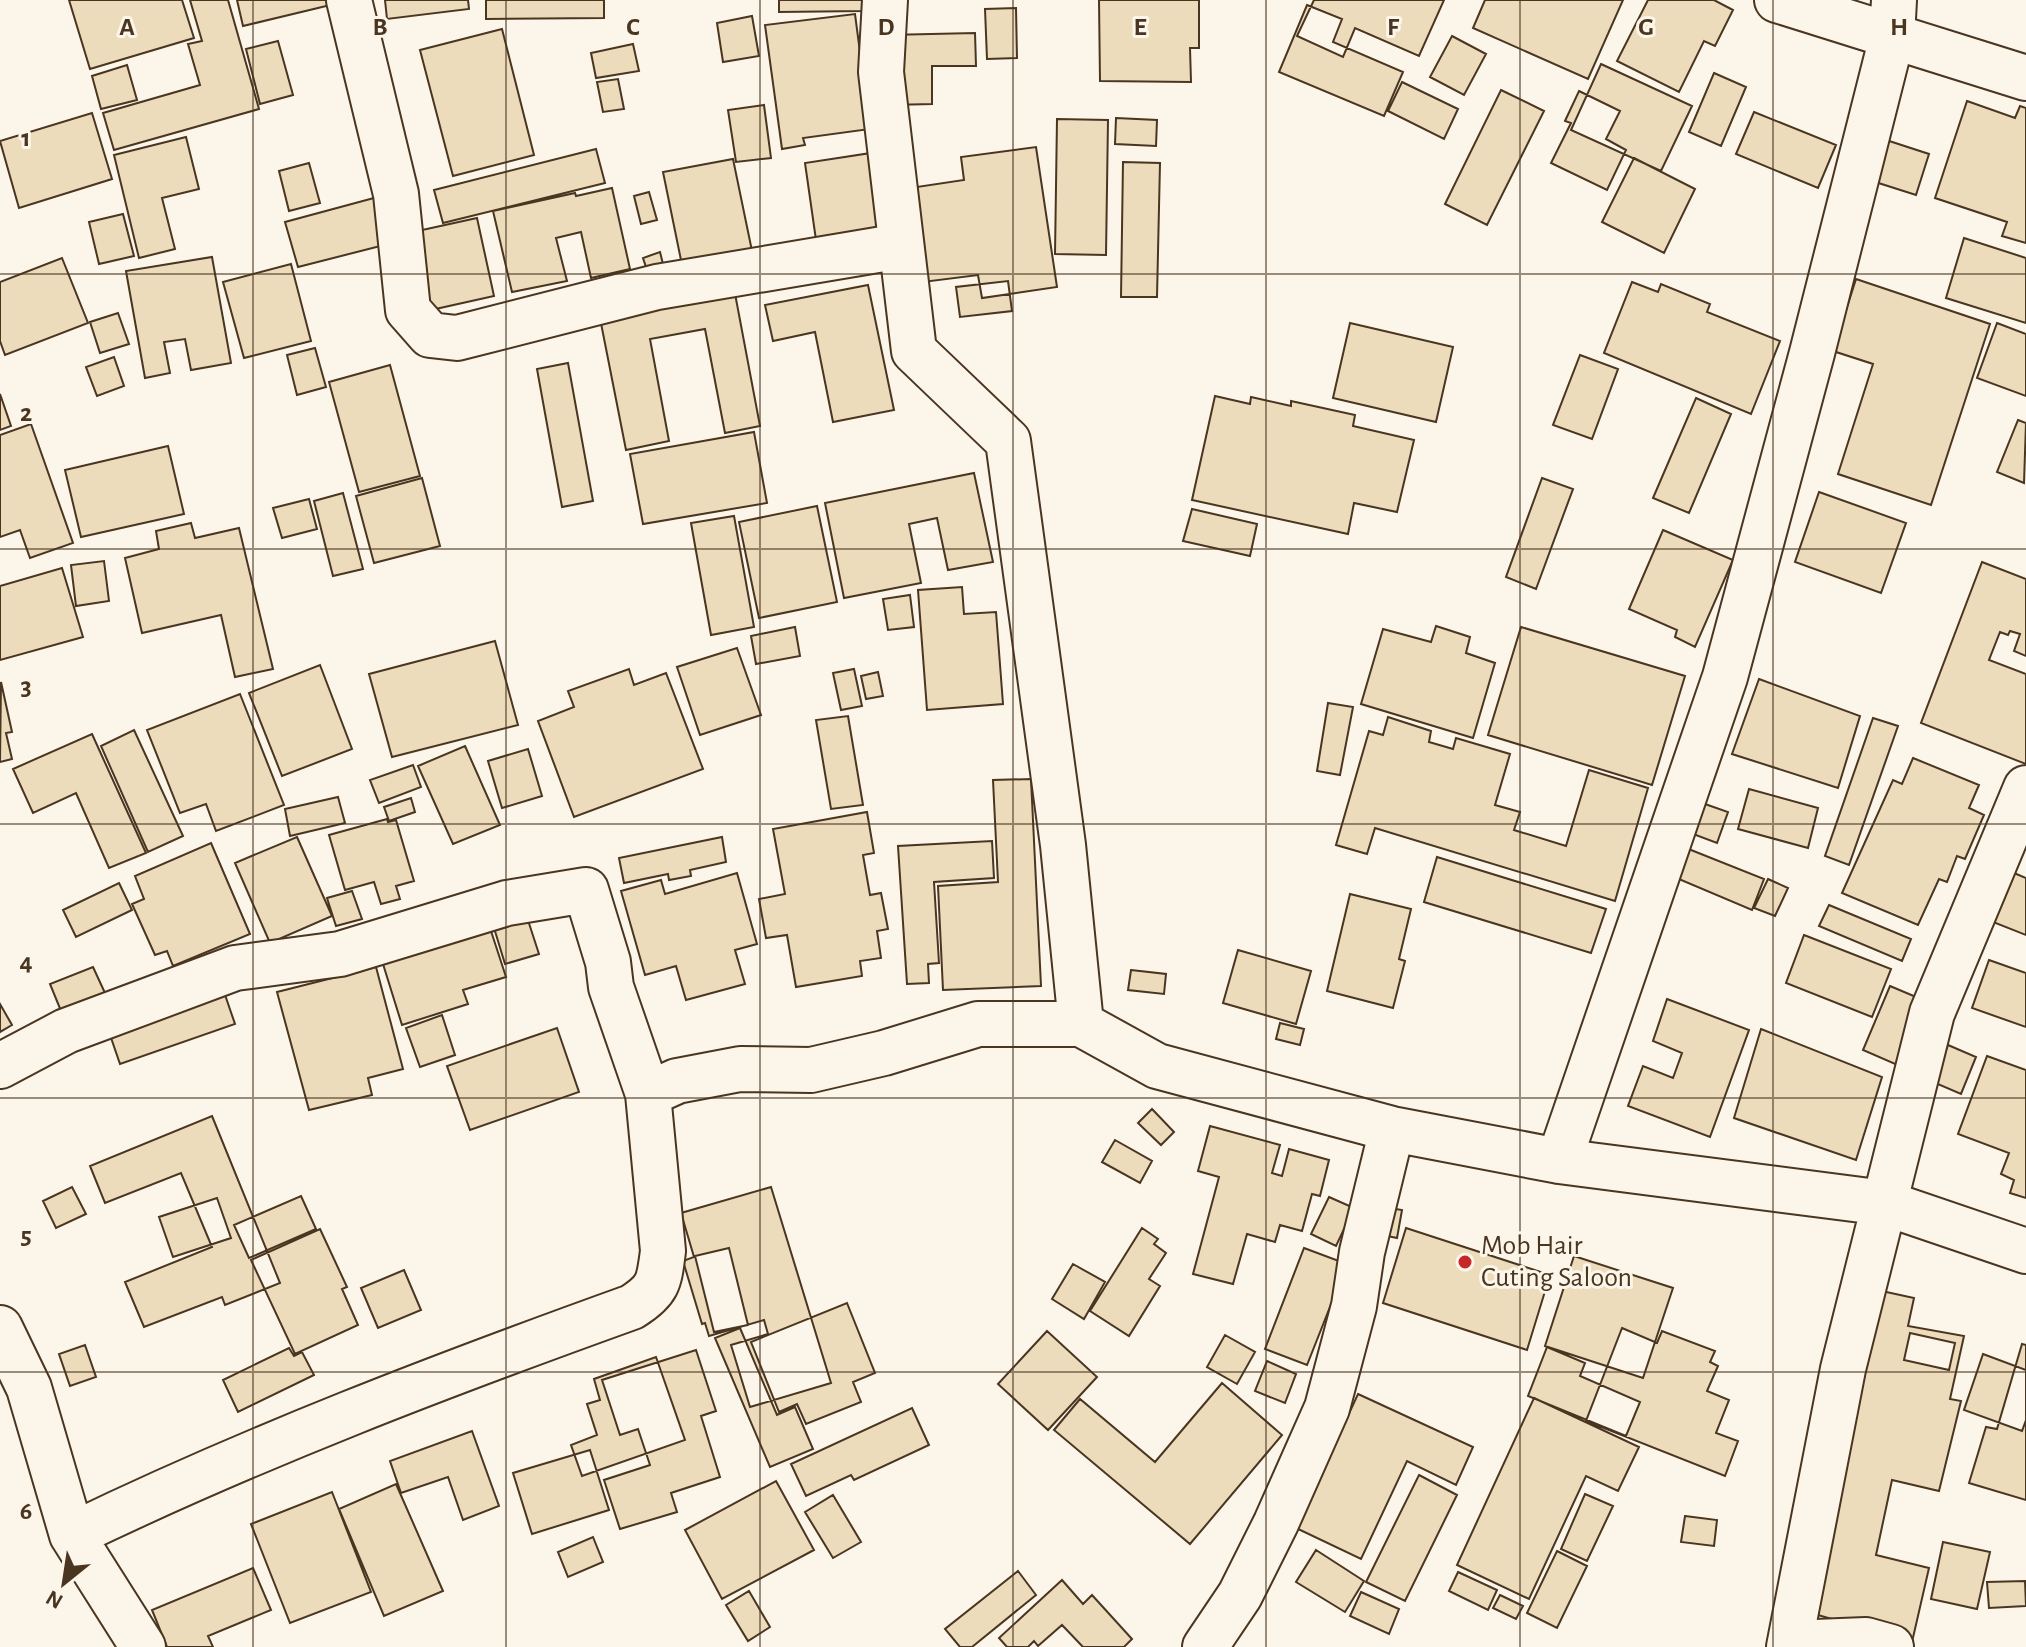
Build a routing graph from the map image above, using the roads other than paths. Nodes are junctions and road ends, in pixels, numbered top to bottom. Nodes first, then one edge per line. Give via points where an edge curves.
1 (349, 0) edge
2 (885, 0) edge
3 (1777, 0) edge
4 (1893, 18) edge
5 (2026, 78) edge
6 (901, 246) junction
7 (2026, 788) edge
8 (1081, 1024) junction
9 (0, 1066) edge
10 (648, 1094) junction
11 (1392, 1129) junction
12 (1559, 1161) junction
13 (1885, 1203) junction
14 (2026, 1251) edge
15 (0, 1328) edge
16 (72, 1535) junction
17 (1789, 1645) edge
18 (143, 1647) edge
19 (1205, 1647) edge
20 (1891, 1647) edge

1 - 6 street via 396,194 408,310 430,335 457,338 657,287
2 - 6 street via 881,72
3 - 4 street
4 - 5 street
4 - 12 street via 1812,353 1725,677
6 - 8 street via 914,351 1008,441 1063,845
7 - 13 street via 1932,1013
8 - 10 street via 978,1024 811,1070 740,1069 677,1081
8 - 11 street via 1157,1066
9 - 10 street via 66,1031 235,968 340,954 507,903 586,890 611,987
10 - 16 street via 663,1251 653,1294 632,1307 456,1370
11 - 12 street
11 - 19 street via 1327,1408 1240,1595
12 - 13 street
13 - 14 street
13 - 17 street via 1843,1369
15 - 16 street via 29,1388
16 - 18 street
17 - 20 street via 1866,1640

